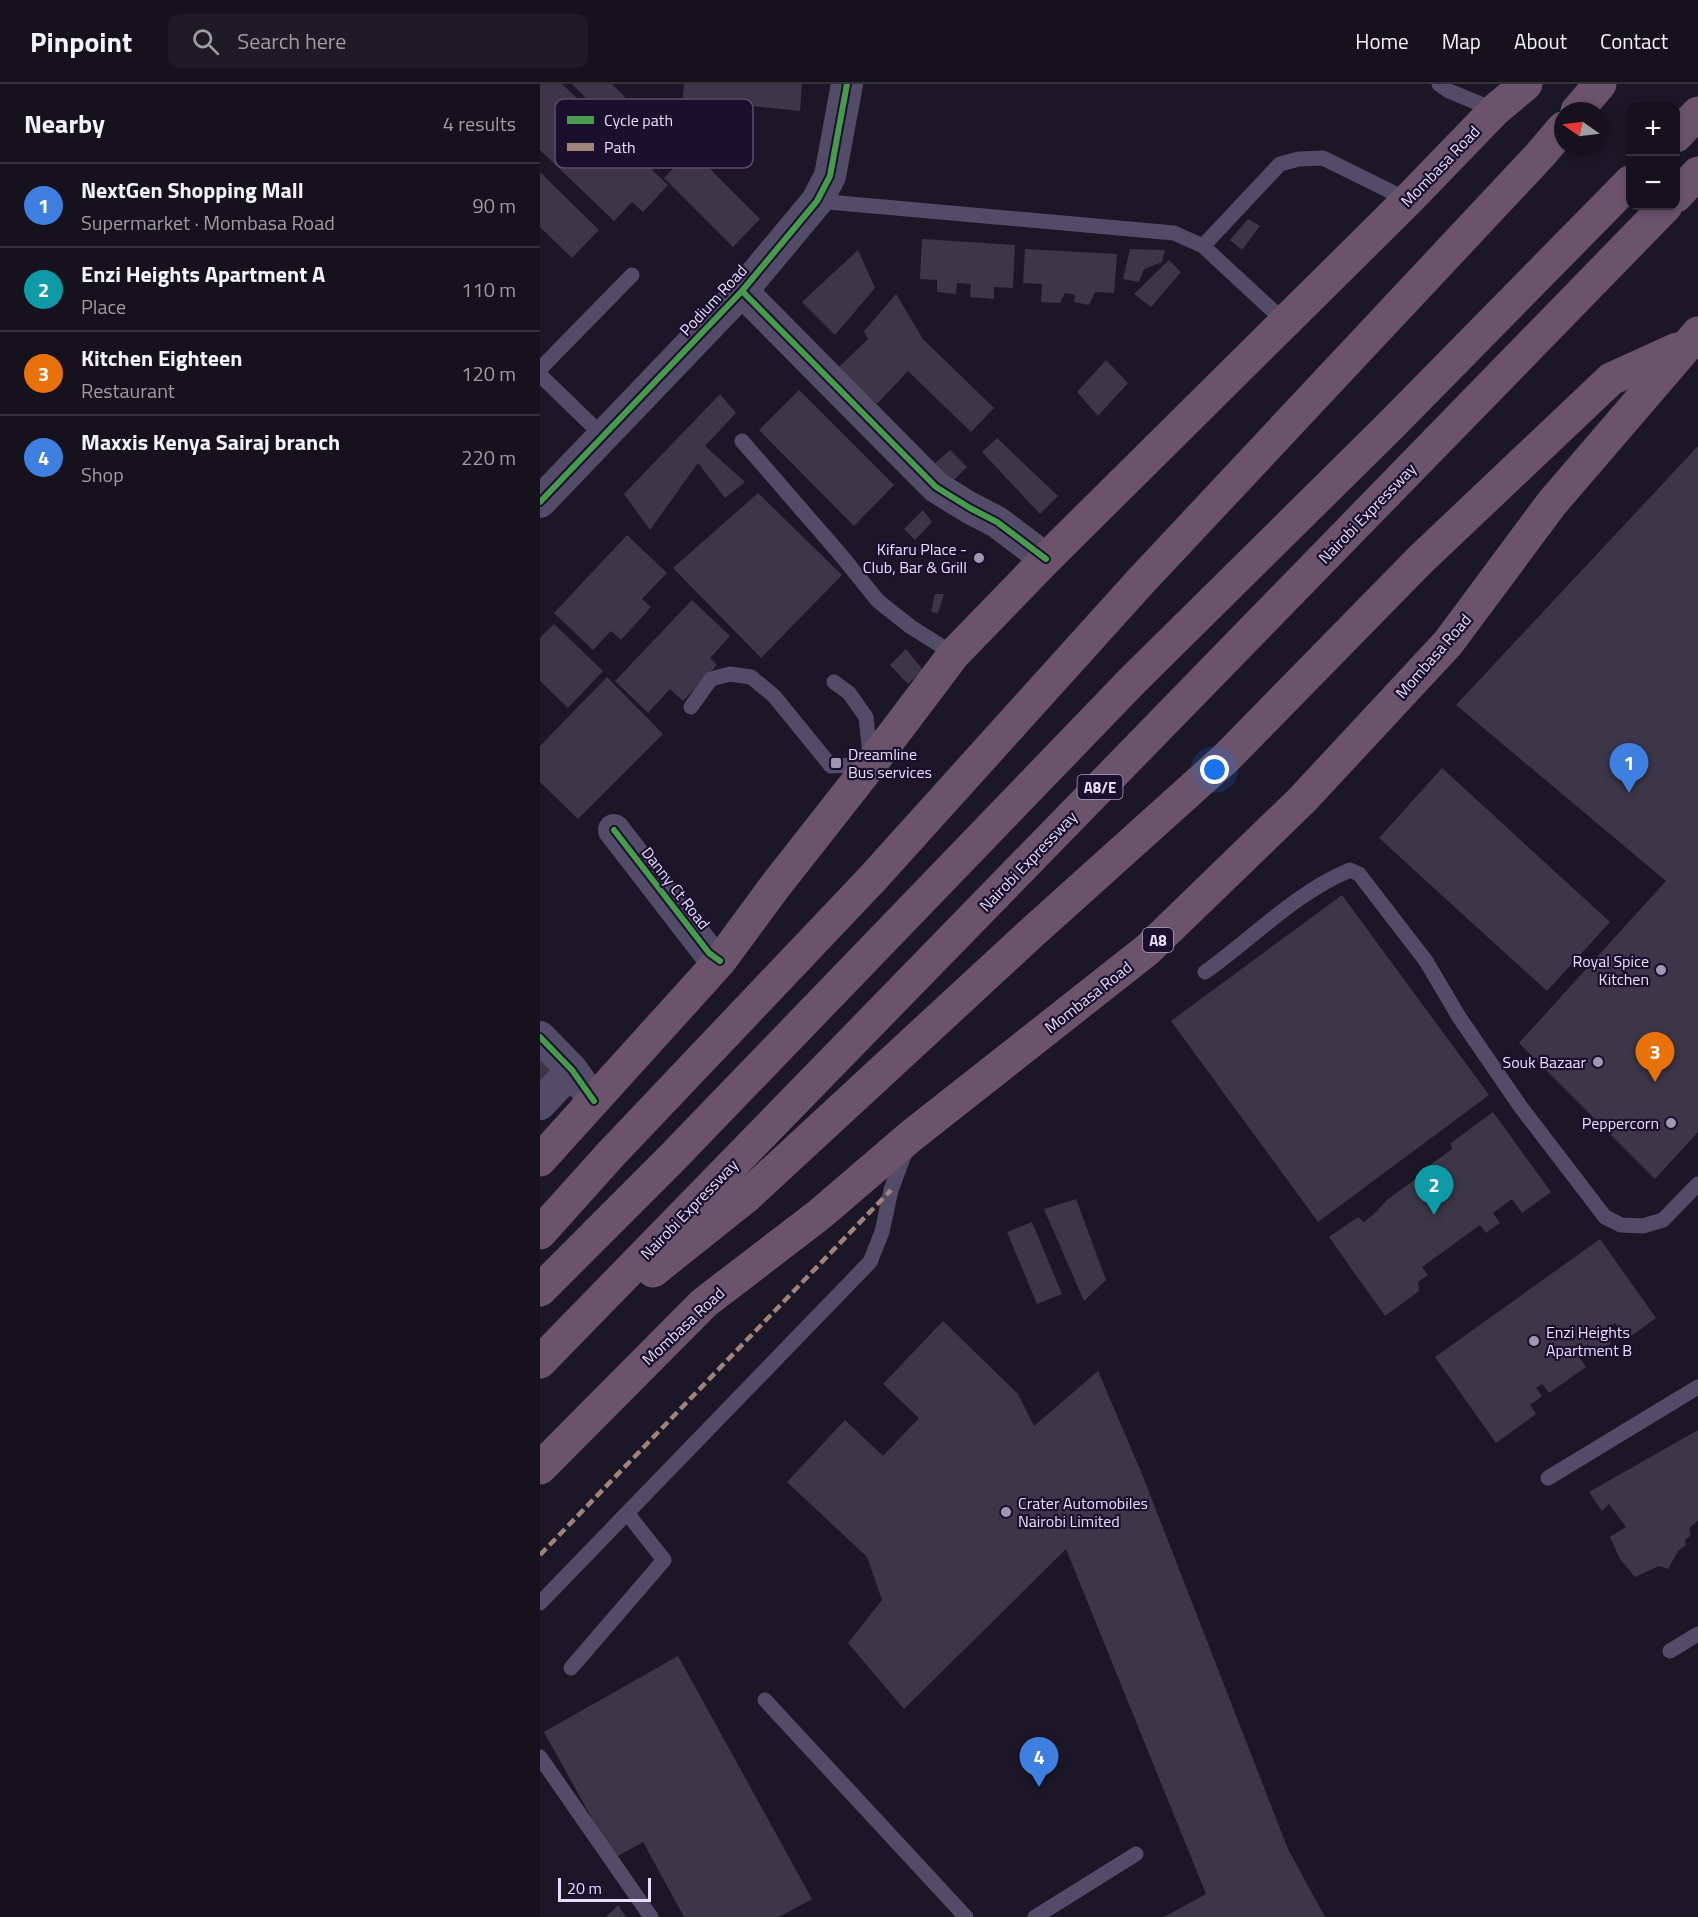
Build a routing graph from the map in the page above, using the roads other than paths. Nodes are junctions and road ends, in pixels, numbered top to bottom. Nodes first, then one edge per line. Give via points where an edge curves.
1 (847, 84) edge
2 (1439, 84) edge
3 (1527, 84) edge
4 (1600, 84) edge
5 (1585, 102) edge
6 (1495, 111) junction
7 (1698, 113) edge
8 (1680, 132) edge
9 (1554, 139) edge
10 (1698, 173) edge
11 (1626, 186) edge
12 (1680, 192) edge
13 (1408, 200) junction
14 (817, 201) junction
15 (1662, 210) edge
16 (1203, 246) junction
17 (632, 275) dead end
18 (742, 291) junction
19 (1285, 322) junction
20 (1693, 339) edge
21 (540, 369) edge
22 (540, 375) edge
23 (603, 436) junction
24 (742, 441) dead end
25 (540, 502) edge
26 (1046, 559) junction
27 (954, 654) junction
28 (834, 682) dead end
29 (691, 707) dead end
30 (871, 764) junction
31 (614, 830) dead end
32 (720, 961) junction
33 (1205, 972) dead end
34 (540, 1037) edge
35 (572, 1070) junction
36 (594, 1101) junction
37 (540, 1104) edge
38 (911, 1136) junction
39 (540, 1160) edge
40 (1698, 1184) edge
41 (540, 1233) edge
42 (540, 1290) edge
43 (542, 1360) edge
44 (1698, 1387) edge
45 (540, 1468) edge
46 (1548, 1478) dead end
47 (627, 1513) junction
48 (540, 1604) edge
49 (1698, 1634) edge
50 (1670, 1651) dead end
51 (571, 1668) dead end
52 (765, 1700) dead end
53 (540, 1757) edge
54 (1136, 1854) dead end
55 (651, 1917) edge
56 (966, 1917) edge
57 (1035, 1917) edge

1 - 14 street, Podium Road via 830,176
2 - 6 lane
3 - 6 highway, Mombasa Road
4 - 5 highway
6 - 13 highway, Mombasa Road
7 - 8 highway
9 - 41 highway
10 - 12 highway, Nairobi Expressway / A8/E
11 - 42 highway via 1401,416 1132,681
13 - 16 lane via 1323,158 1299,159 1280,164
13 - 19 highway, Mombasa Road
14 - 16 lane via 1174,233
14 - 18 street, Podium Road
15 - 43 highway, Nairobi Expressway / A8/E
16 - 19 lane
17 - 21 lane
18 - 23 street, Podium Road
18 - 26 street via 936,487 997,522
19 - 26 highway, Mombasa Road
20 - 38 highway, Mombasa Road / A8 via 1552,503 1448,643 1302,800 1147,950
20 - 43 highway via 1611,379 1420,560 1226,758 747,1196
22 - 23 lane
23 - 25 street, Podium Road
24 - 27 lane via 878,601
26 - 27 highway, Mombasa Road
27 - 30 highway, Mombasa Road
28 - 30 lane via 849,693 866,717
29 - 30 lane via 711,679 730,674 751,677 774,696 831,766
30 - 32 highway, Mombasa Road
31 - 32 street, Danny Ct Road via 709,953
32 - 36 highway, Mombasa Road
33 - 40 lane via 1293,903 1330,878 1350,870 1359,874 1426,961 1520,1106 1605,1217 1621,1226 1643,1226 1664,1220
34 - 35 street
35 - 36 street
35 - 37 street
36 - 39 highway, Mombasa Road
38 - 45 highway, Mombasa Road / A8 via 820,1214 704,1303
38 - 47 lane via 870,1262
44 - 46 lane
47 - 48 lane
47 - 51 lane via 664,1560
49 - 50 lane
52 - 56 lane
53 - 55 lane
54 - 57 lane

